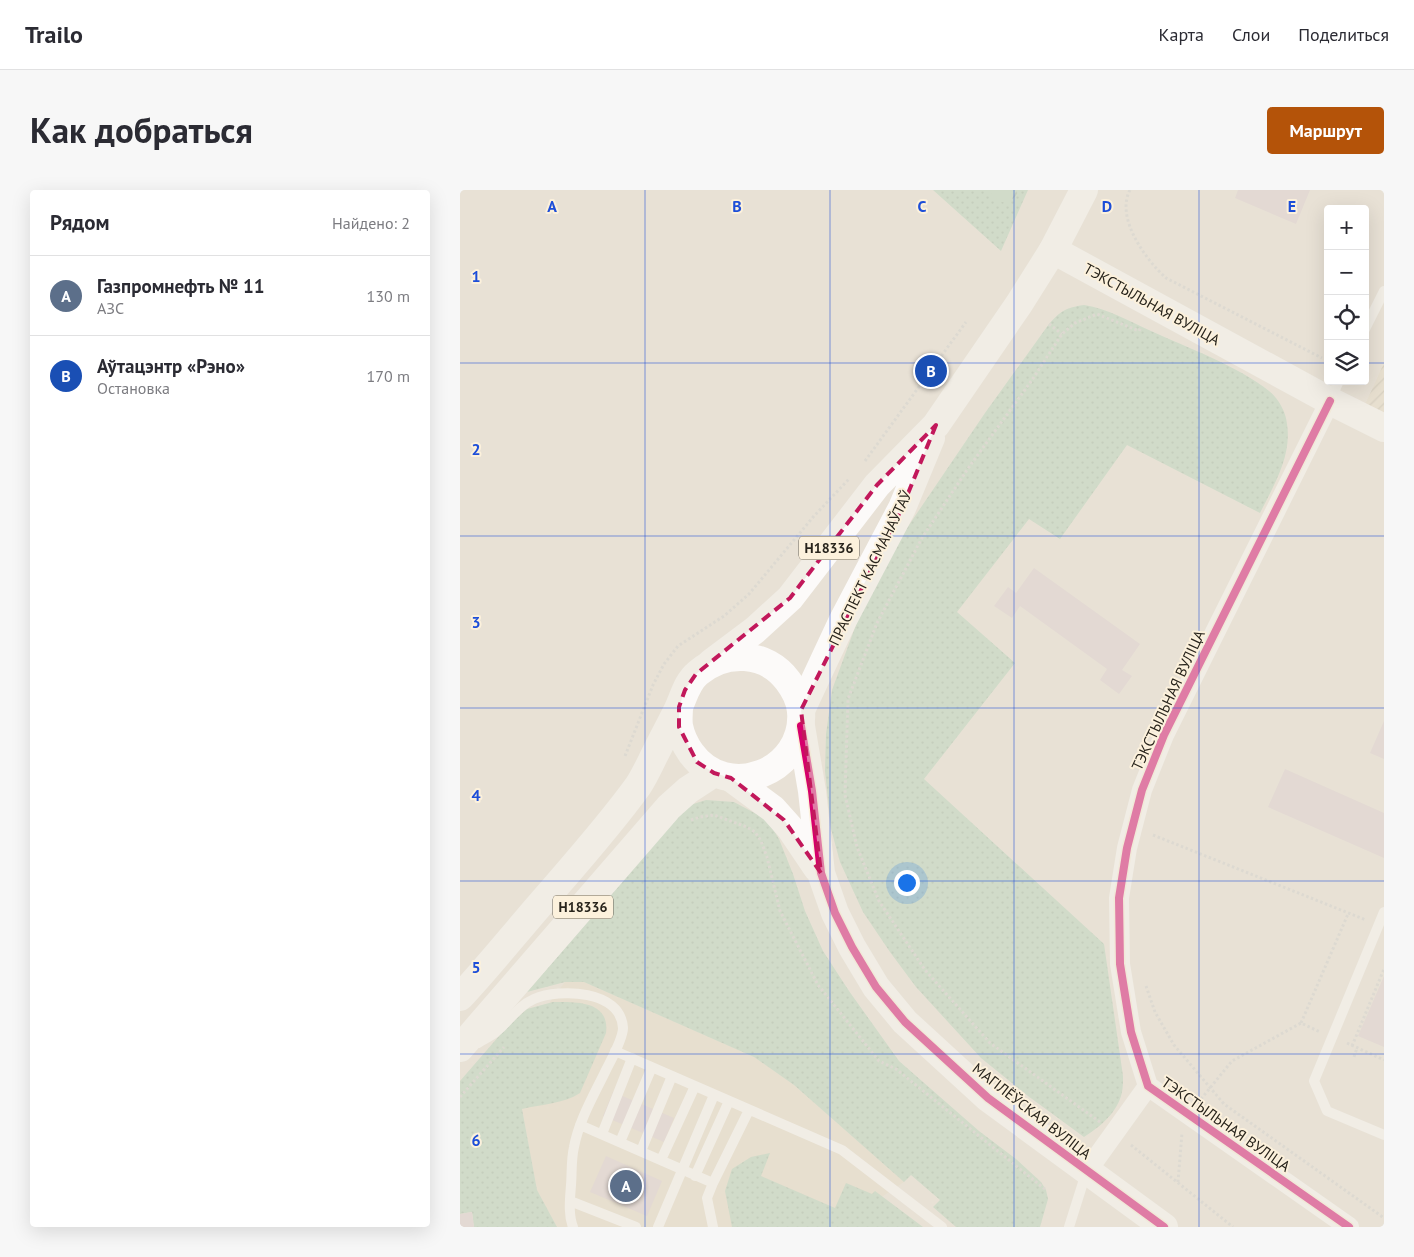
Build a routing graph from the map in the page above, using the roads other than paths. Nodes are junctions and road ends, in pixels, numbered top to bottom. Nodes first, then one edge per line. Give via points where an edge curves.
1 (1084, 190) edge
2 (1053, 250) junction
3 (1384, 291) edge
4 (1369, 321) edge
5 (1334, 391) edge
6 (936, 425) junction
7 (1384, 428) edge
8 (711, 663) junction
9 (679, 707) junction
10 (801, 718) junction
11 (722, 776) junction
12 (821, 873) junction
13 (1384, 912) edge
14 (460, 997) edge
15 (460, 1048) edge
16 (615, 1051) junction
17 (460, 1053) edge
18 (632, 1058) junction
19 (652, 1067) junction
20 (672, 1076) junction
21 (695, 1086) junction
22 (1148, 1086) junction
23 (714, 1095) junction
24 (729, 1102) junction
25 (749, 1110) junction
26 (580, 1124) junction
27 (602, 1134) junction
28 (1384, 1135) edge
29 (620, 1142) junction
30 (641, 1151) junction
31 (661, 1160) junction
32 (682, 1170) junction
33 (1087, 1171) junction
34 (696, 1176) junction
35 (713, 1183) junction
36 (570, 1201) junction
37 (572, 1227) edge
38 (636, 1227) edge
39 (658, 1227) edge
40 (713, 1227) edge
41 (942, 1227) edge
42 (1069, 1227) edge
43 (1164, 1227) edge
44 (1349, 1227) edge

1 - 2 main road, ПРАСПЕКТ КАСМАНАЎТАЎ / Н18336
2 - 5 main road, ТЭКСТЫЛЬНАЯ ВУЛІЦА
2 - 6 main road, ПРАСПЕКТ КАСМАНАЎТАЎ / Н18336
3 - 4 lane
5 - 7 main road, ТЭКСТЫЛЬНАЯ ВУЛІЦА
5 - 22 street, ТЭКСТЫЛЬНАЯ ВУЛІЦА via 1164,735 1140,798 1118,898 1120,964 1131,1032
6 - 8 main road, ПРАСПЕКТ КАСМАНАЎТАЎ / Н18336 via 877,485 790,598
6 - 10 main road, ПРАСПЕКТ КАСМАНАЎТАЎ / Н18336 via 902,508 843,620
8 - 9 main road, ПРАСПЕКТ КАСМАНАЎТАЎ / Н18336 via 696,674
8 - 10 main road, ПРАСПЕКТ КАСМАНАЎТАЎ / Н18336 via 749,656 767,662 783,674 794,689
9 - 11 main road, ПРАСПЕКТ КАСМАНАЎТАЎ / Н18336 via 679,727 686,746 697,762
9 - 14 main road, ПРАСПЕКТ КАСМАНАЎТАЎ / Н18336 via 639,784 608,826
10 - 11 main road, ПРАСПЕКТ КАСМАНАЎТАЎ / Н18336 via 795,744 784,760 768,772 750,778
10 - 12 main road, МАГІЛЁЎСКАЯ ВУЛІЦА
11 - 12 main road, МАГІЛЁЎСКАЯ ВУЛІЦА via 773,809
11 - 15 main road, ПРАСПЕКТ КАСМАНАЎТАЎ / Н18336 via 688,790 668,807
12 - 33 main road, МАГІЛЁЎСКАЯ ВУЛІЦА via 835,913 852,947 876,987 905,1022 988,1098
13 - 28 lane via 1314,1081 1327,1111
16 - 17 lane via 623,1030 620,1017 611,1006 579,992 557,992 521,1005 496,1032
16 - 18 lane
16 - 26 lane
18 - 19 lane
18 - 27 lane
19 - 20 lane
19 - 29 lane
20 - 21 lane
20 - 30 lane
21 - 23 lane
21 - 31 lane
22 - 33 street
22 - 44 street, ТЭКСТЫЛЬНАЯ ВУЛІЦА
23 - 24 lane
23 - 32 lane
24 - 25 lane
24 - 34 lane
25 - 35 lane
25 - 41 lane via 842,1150
26 - 27 lane
26 - 36 lane via 574,1148
27 - 29 lane
29 - 30 lane
30 - 31 lane
31 - 32 lane
32 - 34 lane
32 - 39 lane
33 - 42 lane
33 - 43 main road, МАГІЛЁЎСКАЯ ВУЛІЦА
34 - 35 lane
35 - 40 lane via 707,1198
36 - 37 lane
36 - 38 lane

